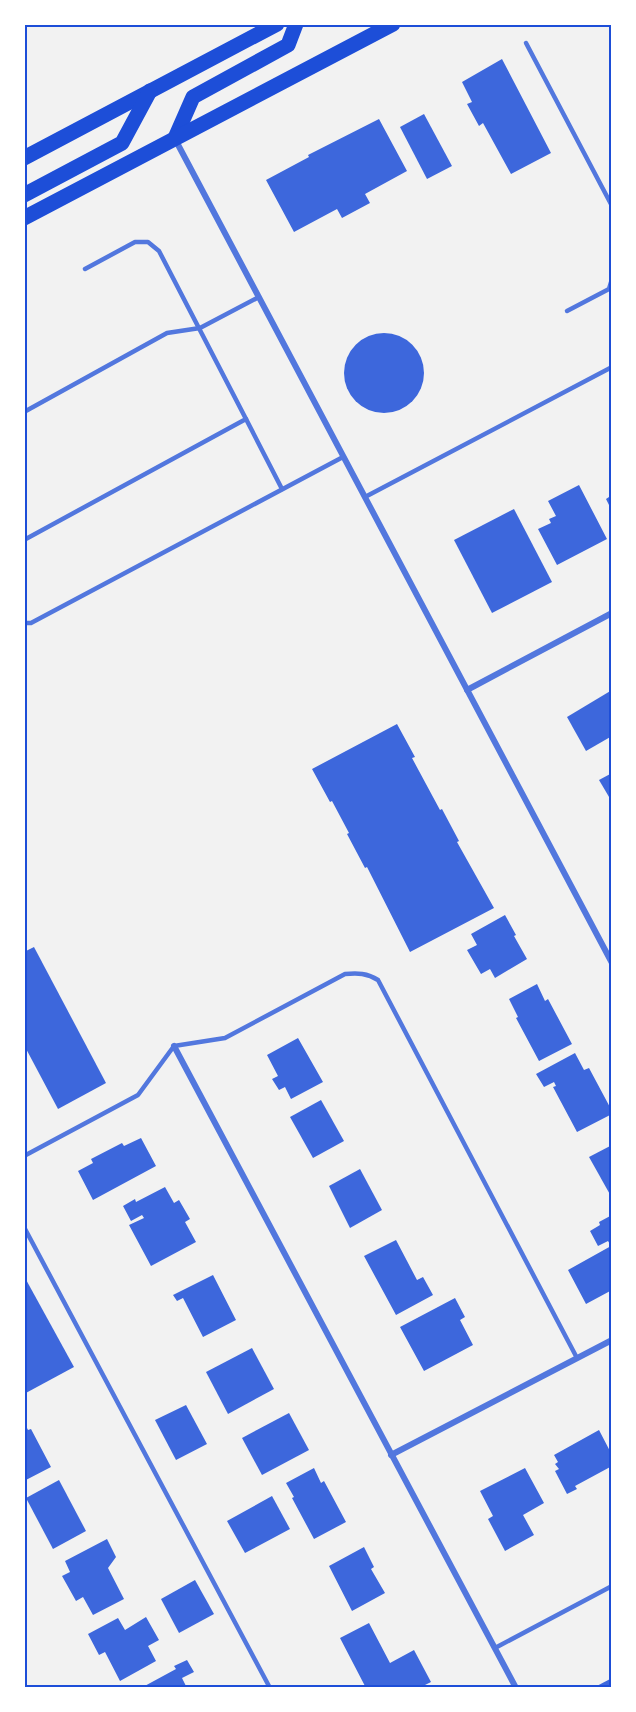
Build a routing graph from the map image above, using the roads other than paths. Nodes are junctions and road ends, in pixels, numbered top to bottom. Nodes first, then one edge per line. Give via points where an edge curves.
1 (277, 24) edge
2 (296, 24) edge
3 (393, 24) edge
4 (526, 43) dead end
5 (150, 91) junction
6 (175, 138) junction
7 (24, 158) edge
8 (24, 195) edge
9 (612, 206) edge
10 (24, 218) edge
11 (85, 269) dead end
12 (612, 279) edge
13 (259, 297) junction
14 (567, 311) dead end
15 (200, 328) junction
16 (612, 367) edge
17 (24, 412) edge
18 (246, 419) junction
19 (343, 457) junction
20 (282, 489) junction
21 (365, 497) junction
22 (24, 540) edge
23 (612, 613) edge
24 (24, 623) edge
25 (467, 690) junction
26 (612, 963) edge
27 (174, 1046) junction
28 (24, 1156) edge
29 (24, 1227) edge
30 (612, 1340) edge
31 (577, 1358) junction
32 (392, 1455) junction
33 (612, 1586) edge
34 (495, 1648) junction
35 (270, 1688) edge
36 (516, 1688) edge

1 - 5 main road
2 - 6 main road via 288,45 193,97
3 - 6 main road
4 - 9 lane
5 - 7 main road
5 - 8 main road via 122,143
6 - 10 main road
6 - 13 street
11 - 15 lane via 135,242 148,242 159,251
12 - 14 lane via 609,289
13 - 15 lane
13 - 19 street
15 - 17 lane via 167,333
15 - 18 lane
16 - 21 lane
18 - 20 lane
18 - 22 lane
19 - 20 lane
19 - 21 street
20 - 24 lane via 31,623
21 - 25 street
23 - 25 street
25 - 26 street
27 - 28 lane via 138,1095
27 - 31 lane via 225,1038 345,974 370,975 378,980
27 - 32 street
29 - 35 lane
30 - 31 street
31 - 32 street
32 - 34 street
33 - 34 lane
34 - 36 street

